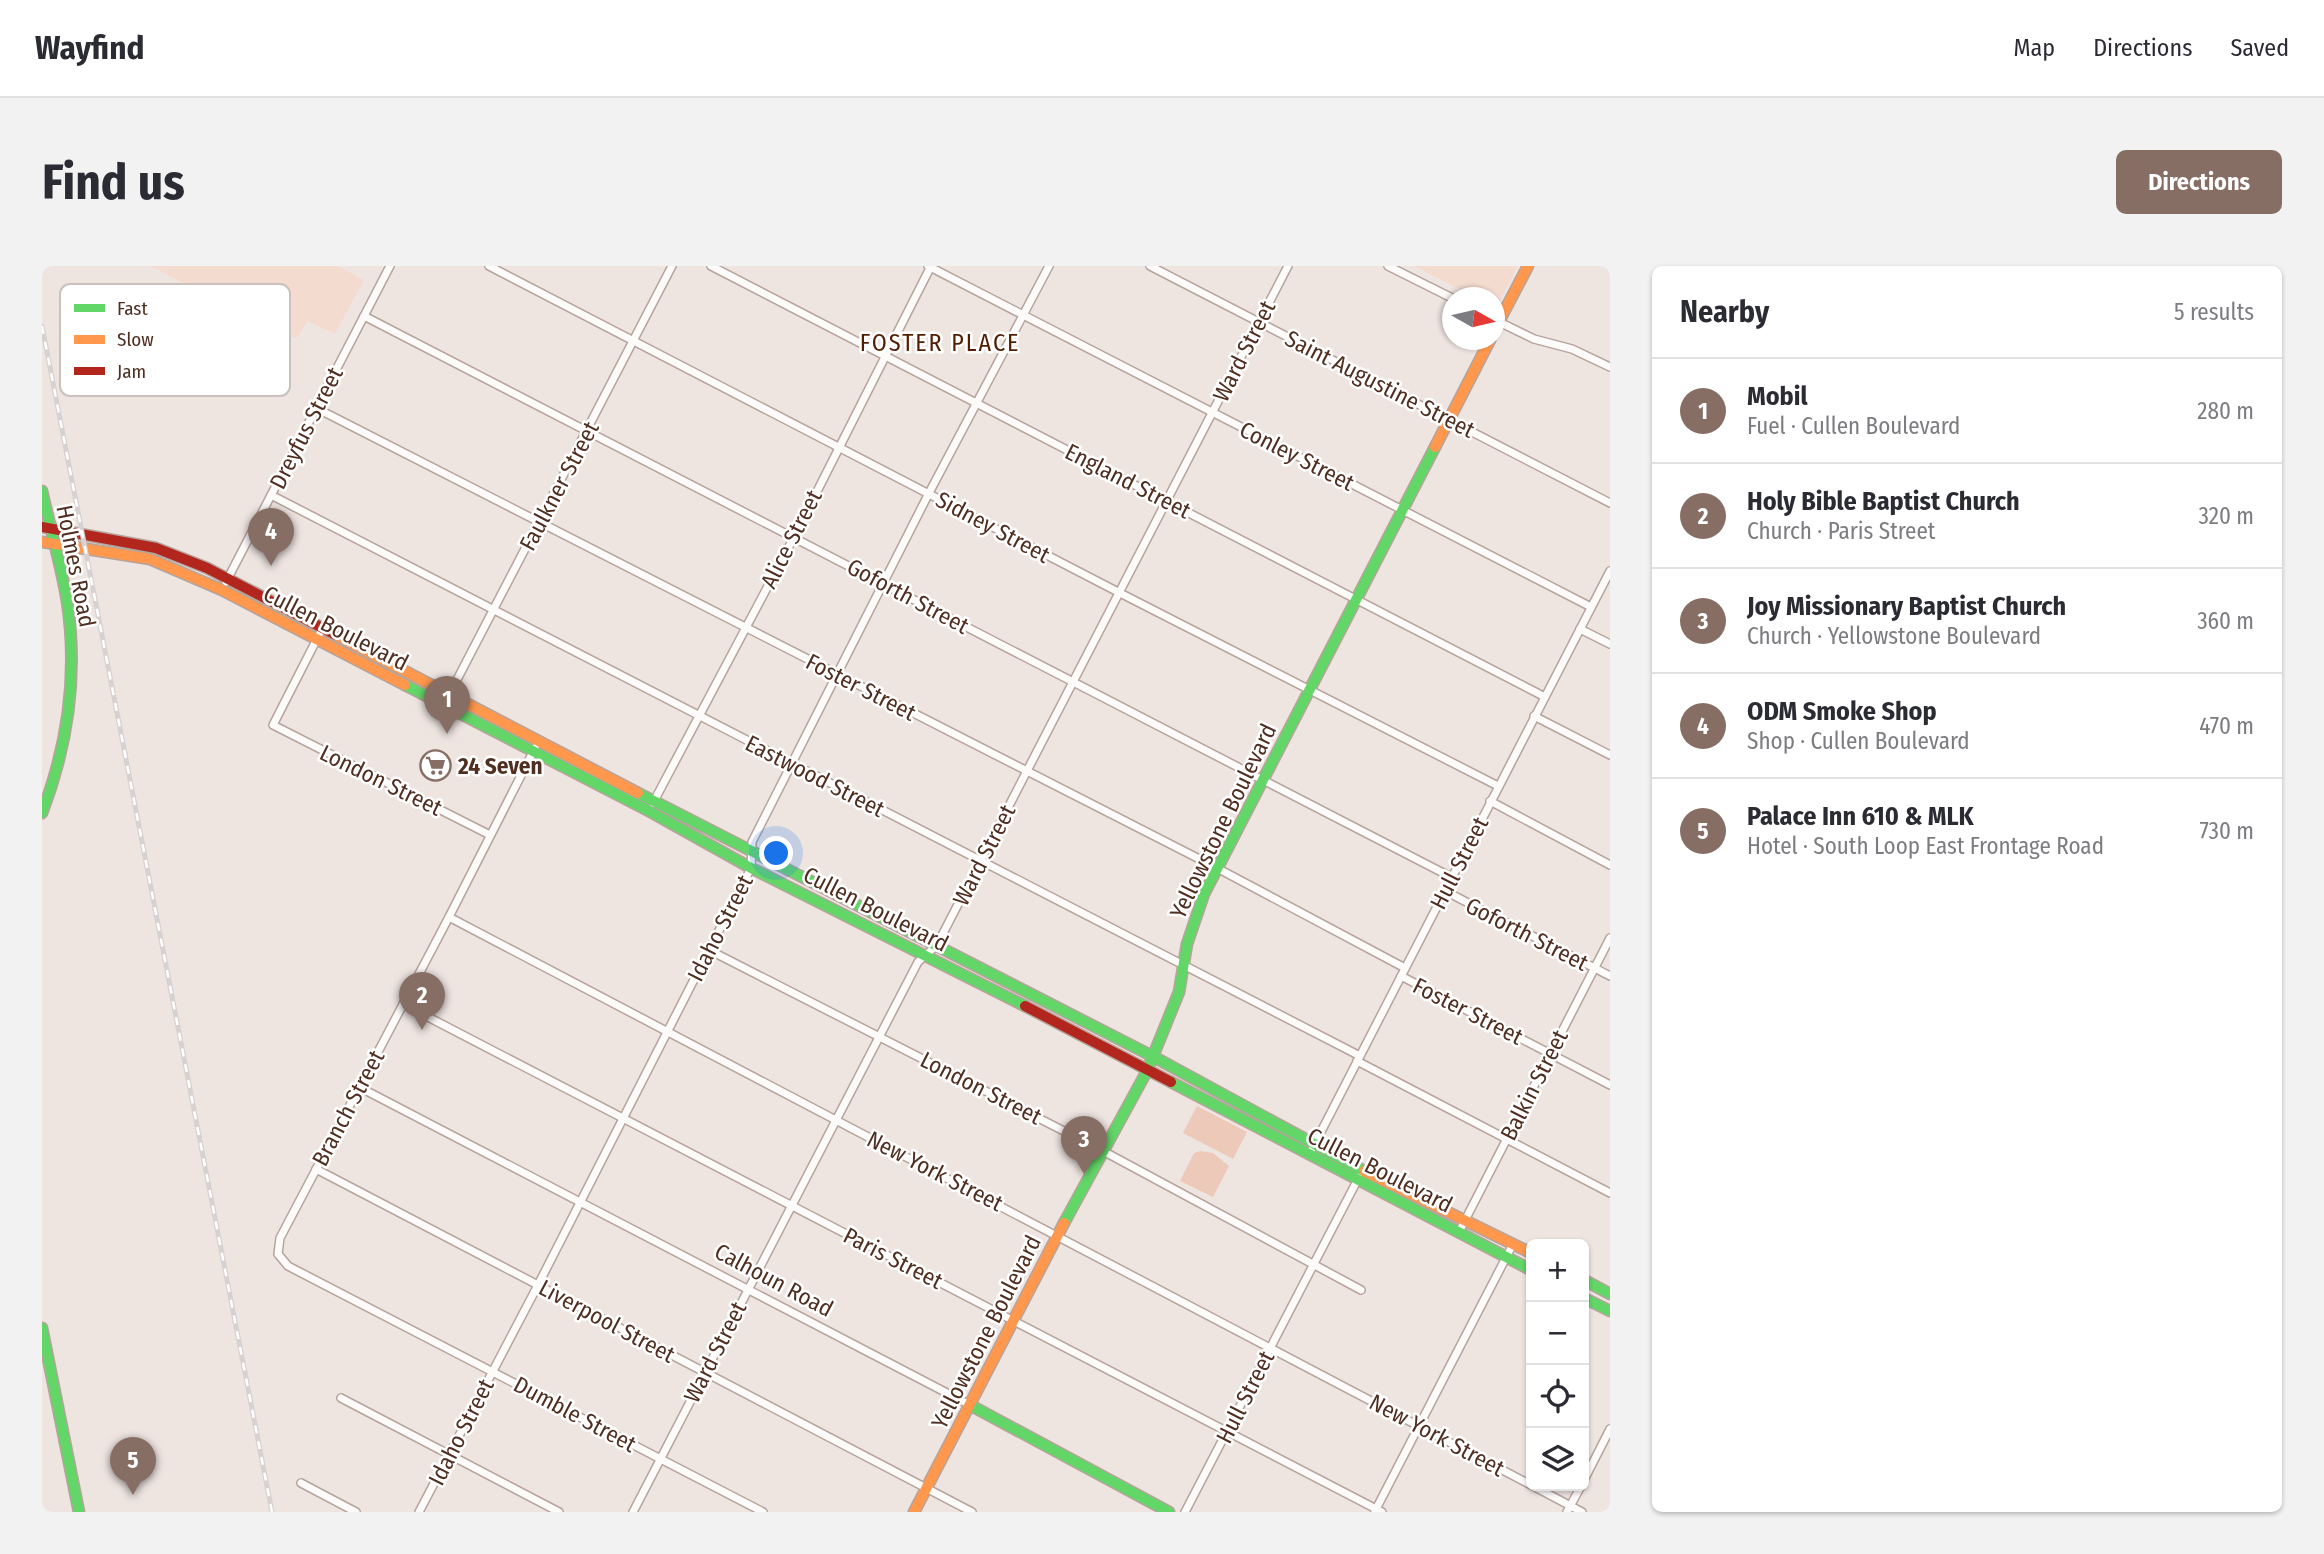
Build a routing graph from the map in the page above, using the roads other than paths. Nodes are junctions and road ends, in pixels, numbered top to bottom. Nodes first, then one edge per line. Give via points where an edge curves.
1 (390, 266) edge
2 (489, 266) edge
3 (672, 266) edge
4 (711, 266) edge
5 (930, 266) edge
6 (1049, 266) edge
7 (1150, 266) edge
8 (1288, 266) edge
9 (1388, 266) edge
10 (1528, 266) edge
11 (1442, 293) edge
12 (1505, 308) edge
13 (1025, 315) junction
14 (364, 316) junction
15 (1259, 322) junction
16 (1505, 328) edge
17 (634, 342) junction
18 (1485, 350) edge
19 (885, 357) junction
20 (1610, 368) edge
21 (978, 404) junction
22 (317, 408) junction
23 (1212, 413) junction
24 (1449, 419) junction
25 (588, 430) junction
26 (839, 447) junction
27 (42, 491) edge
28 (929, 493) junction
29 (271, 495) junction
30 (1166, 500) junction
31 (1610, 503) edge
32 (1402, 510) junction
33 (541, 522) junction
34 (46, 527) edge
35 (794, 537) junction
36 (42, 542) edge
37 (54, 544) junction
38 (172, 553) junction
39 (167, 565) junction
40 (1610, 571) edge
41 (228, 578) junction
42 (884, 583) junction
43 (222, 590) junction
44 (1120, 593) junction
45 (1356, 598) junction
46 (1591, 607) junction
47 (494, 609) junction
48 (323, 627) junction
49 (746, 627) junction
50 (1580, 628) junction
51 (316, 640) junction
52 (1610, 644) edge
53 (837, 675) junction
54 (1074, 683) junction
55 (1310, 688) junction
56 (450, 692) junction
57 (1545, 697) junction
58 (444, 705) junction
59 (699, 716) junction
60 (1534, 716) junction
61 (539, 739) junction
62 (533, 751) junction
63 (1610, 755) edge
64 (791, 764) junction
65 (1026, 772) junction
66 (1262, 778) junction
67 (1498, 786) junction
68 (655, 799) junction
69 (1490, 801) junction
70 (649, 811) junction
71 (42, 813) edge
72 (490, 835) junction
73 (750, 851) junction
74 (981, 861) junction
75 (1610, 865) edge
76 (751, 868) junction
77 (1217, 868) junction
78 (1451, 877) junction
79 (1445, 891) junction
80 (843, 898) junction
81 (836, 911) junction
82 (449, 917) junction
83 (1610, 938) edge
84 (937, 945) junction
85 (709, 950) junction
86 (923, 955) junction
87 (1184, 967) junction
88 (1405, 968) junction
89 (1595, 968) junction
90 (1401, 976) junction
91 (1610, 976) edge
92 (1038, 999) junction
93 (403, 1004) junction
94 (1032, 1010) junction
95 (666, 1033) junction
96 (879, 1036) junction
97 (1549, 1053) junction
98 (1154, 1057) junction
99 (1358, 1058) junction
100 (1147, 1071) junction
101 (1610, 1085) edge
102 (359, 1087) junction
103 (623, 1117) junction
104 (836, 1120) junction
105 (1506, 1139) junction
106 (1315, 1144) junction
107 (1103, 1151) junction
108 (1309, 1155) junction
109 (316, 1169) junction
110 (1363, 1170) junction
111 (1357, 1181) junction
112 (1610, 1193) edge
113 (580, 1201) junction
114 (791, 1206) junction
115 (1465, 1220) junction
116 (1459, 1232) junction
117 (1058, 1235) junction
118 (1513, 1244) junction
119 (1526, 1250) edge
120 (278, 1254) joint
121 (1507, 1258) junction
122 (1314, 1263) junction
123 (1526, 1268) edge
124 (1589, 1283) edge
125 (538, 1286) junction
126 (748, 1288) junction
127 (1362, 1290) dead end
128 (1610, 1294) edge
129 (1589, 1300) edge
130 (1609, 1310) edge
131 (1014, 1320) junction
132 (42, 1328) edge
133 (43, 1342) edge
134 (1270, 1348) junction
135 (492, 1371) junction
136 (705, 1373) junction
137 (341, 1398) dead end
138 (970, 1405) junction
139 (1419, 1425) junction
140 (1610, 1429) edge
141 (1227, 1430) junction
142 (449, 1455) junction
143 (660, 1459) junction
144 (1589, 1470) edge
145 (1526, 1482) edge
146 (301, 1483) dead end
147 (926, 1488) junction
148 (1541, 1491) edge
149 (1578, 1491) edge
150 (1569, 1509) edge
151 (1377, 1511) edge
152 (79, 1512) edge
153 (356, 1512) edge
154 (419, 1512) edge
155 (559, 1512) edge
156 (632, 1512) edge
157 (763, 1512) edge
158 (914, 1512) edge
159 (972, 1512) edge
160 (1169, 1512) edge
161 (1185, 1512) edge
162 (1582, 1512) edge

1 - 14 street, Dreyfus Street
2 - 17 street, Sidney Street
3 - 17 street, Faulkner Street
4 - 19 street, England Street
5 - 13 street, Conley Street
5 - 19 street, Alice Street
6 - 13 street, Idaho Street
7 - 15 street, Saint Augustine Street
8 - 15 street, Ward Street
9 - 11 street
10 - 12 main road
13 - 21 street, Idaho Street
13 - 23 street, Conley Street
14 - 22 street, Dreyfus Street
14 - 25 street, Goforth Street
15 - 23 street, Ward Street
15 - 24 street, Saint Augustine Street
16 - 20 street via 1572,349
17 - 25 street, Faulkner Street
17 - 26 street, Sidney Street
18 - 24 main road, Yellowstone Boulevard
19 - 21 street, England Street
19 - 26 street, Alice Street
21 - 28 street, Idaho Street
21 - 30 street, England Street
22 - 29 street, Dreyfus Street
22 - 33 street, Foster Street
23 - 30 street, Ward Street
23 - 32 street, Conley Street
24 - 31 street, Saint Augustine Street
24 - 32 main road, Yellowstone Boulevard
25 - 33 street, Faulkner Street
25 - 35 street, Goforth Street
26 - 28 street, Sidney Street
26 - 35 street, Alice Street
27 - 34 main road, Holmes Road
28 - 42 street, Idaho Street
28 - 44 street, Sidney Street
29 - 41 street, Dreyfus Street
29 - 47 street, Eastwood Street
30 - 44 street, Ward Street
30 - 45 street, England Street
32 - 45 main road, Yellowstone Boulevard
32 - 46 street, Conley Street
33 - 47 street, Faulkner Street
33 - 49 street, Foster Street
34 - 37 main road, Holmes Road
34 - 38 main road, Cullen Boulevard
35 - 42 street, Goforth Street
35 - 49 street, Alice Street
36 - 37 main road, Cullen Boulevard
37 - 39 main road, Cullen Boulevard
37 - 71 main road, Holmes Road via 68,603 71,686 58,759
38 - 39 main road
38 - 41 main road, Cullen Boulevard
39 - 43 main road, Cullen Boulevard
40 - 46 street, Hull Street
41 - 43 street, Dreyfus Street
41 - 48 main road, Cullen Boulevard
42 - 53 street, Idaho Street
42 - 54 street, Goforth Street
43 - 51 main road, Cullen Boulevard
44 - 54 street, Ward Street
44 - 55 street, Sidney Street
45 - 55 main road, Yellowstone Boulevard
45 - 57 street, England Street
46 - 50 street, Hull Street
47 - 56 street, Faulkner Street
47 - 59 street, Eastwood Street
48 - 51 street
48 - 56 main road, Cullen Boulevard
49 - 53 street, Foster Street
49 - 59 street, Alice Street
50 - 52 street
50 - 57 street, Hull Street
51 - 58 main road, Cullen Boulevard
51 - 72 street, London Street via 272,725
53 - 64 street, Idaho Street
53 - 65 street, Foster Street
54 - 65 street, Ward Street
54 - 66 street, Goforth Street
55 - 66 main road, Yellowstone Boulevard
55 - 67 street, Sidney Street
56 - 58 street, Faulkner Street
56 - 61 main road, Cullen Boulevard
57 - 60 street, Hull Street
58 - 62 main road, Cullen Boulevard
59 - 64 street, Eastwood Street
59 - 68 street, Alice Street
60 - 63 street
60 - 67 street, Hull Street
61 - 62 street, Branch Street
61 - 68 main road, Cullen Boulevard
62 - 70 main road, Cullen Boulevard
62 - 72 street, Branch Street
64 - 73 street, Idaho Street
64 - 74 street, Eastwood Street
65 - 74 street, Ward Street
65 - 77 street, Foster Street
66 - 77 main road, Yellowstone Boulevard
66 - 78 street, Goforth Street
67 - 69 street, Hull Street
68 - 70 street, Alice Street
68 - 73 main road, Cullen Boulevard
69 - 75 street
69 - 78 street, Hull Street
70 - 76 main road, Cullen Boulevard
72 - 82 street, Branch Street
73 - 76 street, Idaho Street
73 - 80 main road, Cullen Boulevard
74 - 84 street, Ward Street
74 - 87 street, Eastwood Street
76 - 81 main road, Cullen Boulevard
76 - 85 street, Idaho Street
77 - 87 main road, Yellowstone Boulevard via 1193,922
77 - 88 street, Foster Street
78 - 79 street, Hull Street
79 - 88 street, Hull Street
79 - 89 street, Goforth Street
80 - 81 main road
80 - 84 main road, Cullen Boulevard
81 - 86 main road, Cullen Boulevard
82 - 93 street, Branch Street
82 - 95 street, New York Street
83 - 89 street, Balkin Street
84 - 86 street, Ward Street
84 - 92 main road, Cullen Boulevard
85 - 95 street, Idaho Street
85 - 96 street, London Street
86 - 94 main road, Cullen Boulevard
86 - 96 street, Ward Street
87 - 98 main road, Yellowstone Boulevard
87 - 99 street, Eastwood Street
88 - 90 street, Hull Street
89 - 91 street, Goforth Street
89 - 97 street, Balkin Street
90 - 97 street, Foster Street
90 - 99 street, Hull Street
92 - 94 main road
92 - 98 main road, Cullen Boulevard
93 - 102 street, Branch Street
93 - 103 street, Paris Street
94 - 100 main road, Cullen Boulevard
95 - 103 street, Idaho Street
95 - 104 street, New York Street
96 - 104 street, Ward Street
96 - 107 street, London Street
97 - 101 street, Foster Street
97 - 105 street, Balkin Street
98 - 100 main road, Yellowstone Boulevard
98 - 106 main road, Cullen Boulevard
99 - 105 street, Eastwood Street
99 - 106 street, Hull Street
100 - 107 main road, Yellowstone Boulevard
100 - 108 main road, Cullen Boulevard
102 - 109 street, Branch Street
102 - 113 street, Calhoun Road
103 - 113 street, Idaho Street
103 - 114 street, Paris Street
104 - 114 street, Ward Street
104 - 117 street, New York Street
105 - 112 street, Eastwood Street
105 - 115 street, Balkin Street
106 - 108 street, Hull Street
106 - 110 main road, Cullen Boulevard
107 - 117 main road, Yellowstone Boulevard
107 - 122 street, London Street
108 - 111 main road, Cullen Boulevard
109 - 120 street, Branch Street via 279,1238
109 - 125 street, Liverpool Street
110 - 111 street, Hull Street
110 - 115 main road, Cullen Boulevard
111 - 116 main road, Cullen Boulevard
111 - 122 street, Hull Street
113 - 125 street, Idaho Street
113 - 126 street, Calhoun Road
114 - 126 street, Ward Street
114 - 131 street, Paris Street
115 - 116 street, Balkin Street
115 - 118 main road, Cullen Boulevard
116 - 121 main road, Cullen Boulevard
117 - 131 main road, Yellowstone Boulevard
117 - 134 street, New York Street
118 - 119 main road, Cullen Boulevard
118 - 121 street
120 - 135 street, Dumble Street via 288,1266
121 - 123 main road, Cullen Boulevard
121 - 139 street
122 - 127 street, London Street
122 - 134 street, Hull Street
124 - 128 main road
125 - 135 street, Idaho Street
125 - 136 street, Liverpool Street
126 - 136 street, Ward Street
126 - 138 street, Calhoun Road
129 - 130 main road
131 - 138 main road, Yellowstone Boulevard
131 - 141 street, Paris Street
132 - 133 main road
133 - 152 main road
134 - 139 street, New York Street
134 - 141 street, Hull Street
135 - 142 street, Idaho Street
135 - 143 street, Dumble Street
136 - 143 street, Ward Street
136 - 147 street, Liverpool Street
137 - 142 street
138 - 147 main road, Yellowstone Boulevard
138 - 160 main road, Calhoun Road
139 - 145 street, New York Street
139 - 151 street
140 - 144 street
141 - 151 street, Paris Street
141 - 161 street, Hull Street
142 - 154 street, Idaho Street
142 - 155 street
143 - 156 street, Ward Street
143 - 157 street, Dumble Street
146 - 153 street
147 - 158 main road, Yellowstone Boulevard
147 - 159 street, Liverpool Street
148 - 150 street, New York Street
149 - 150 street
150 - 162 street, New York Street

